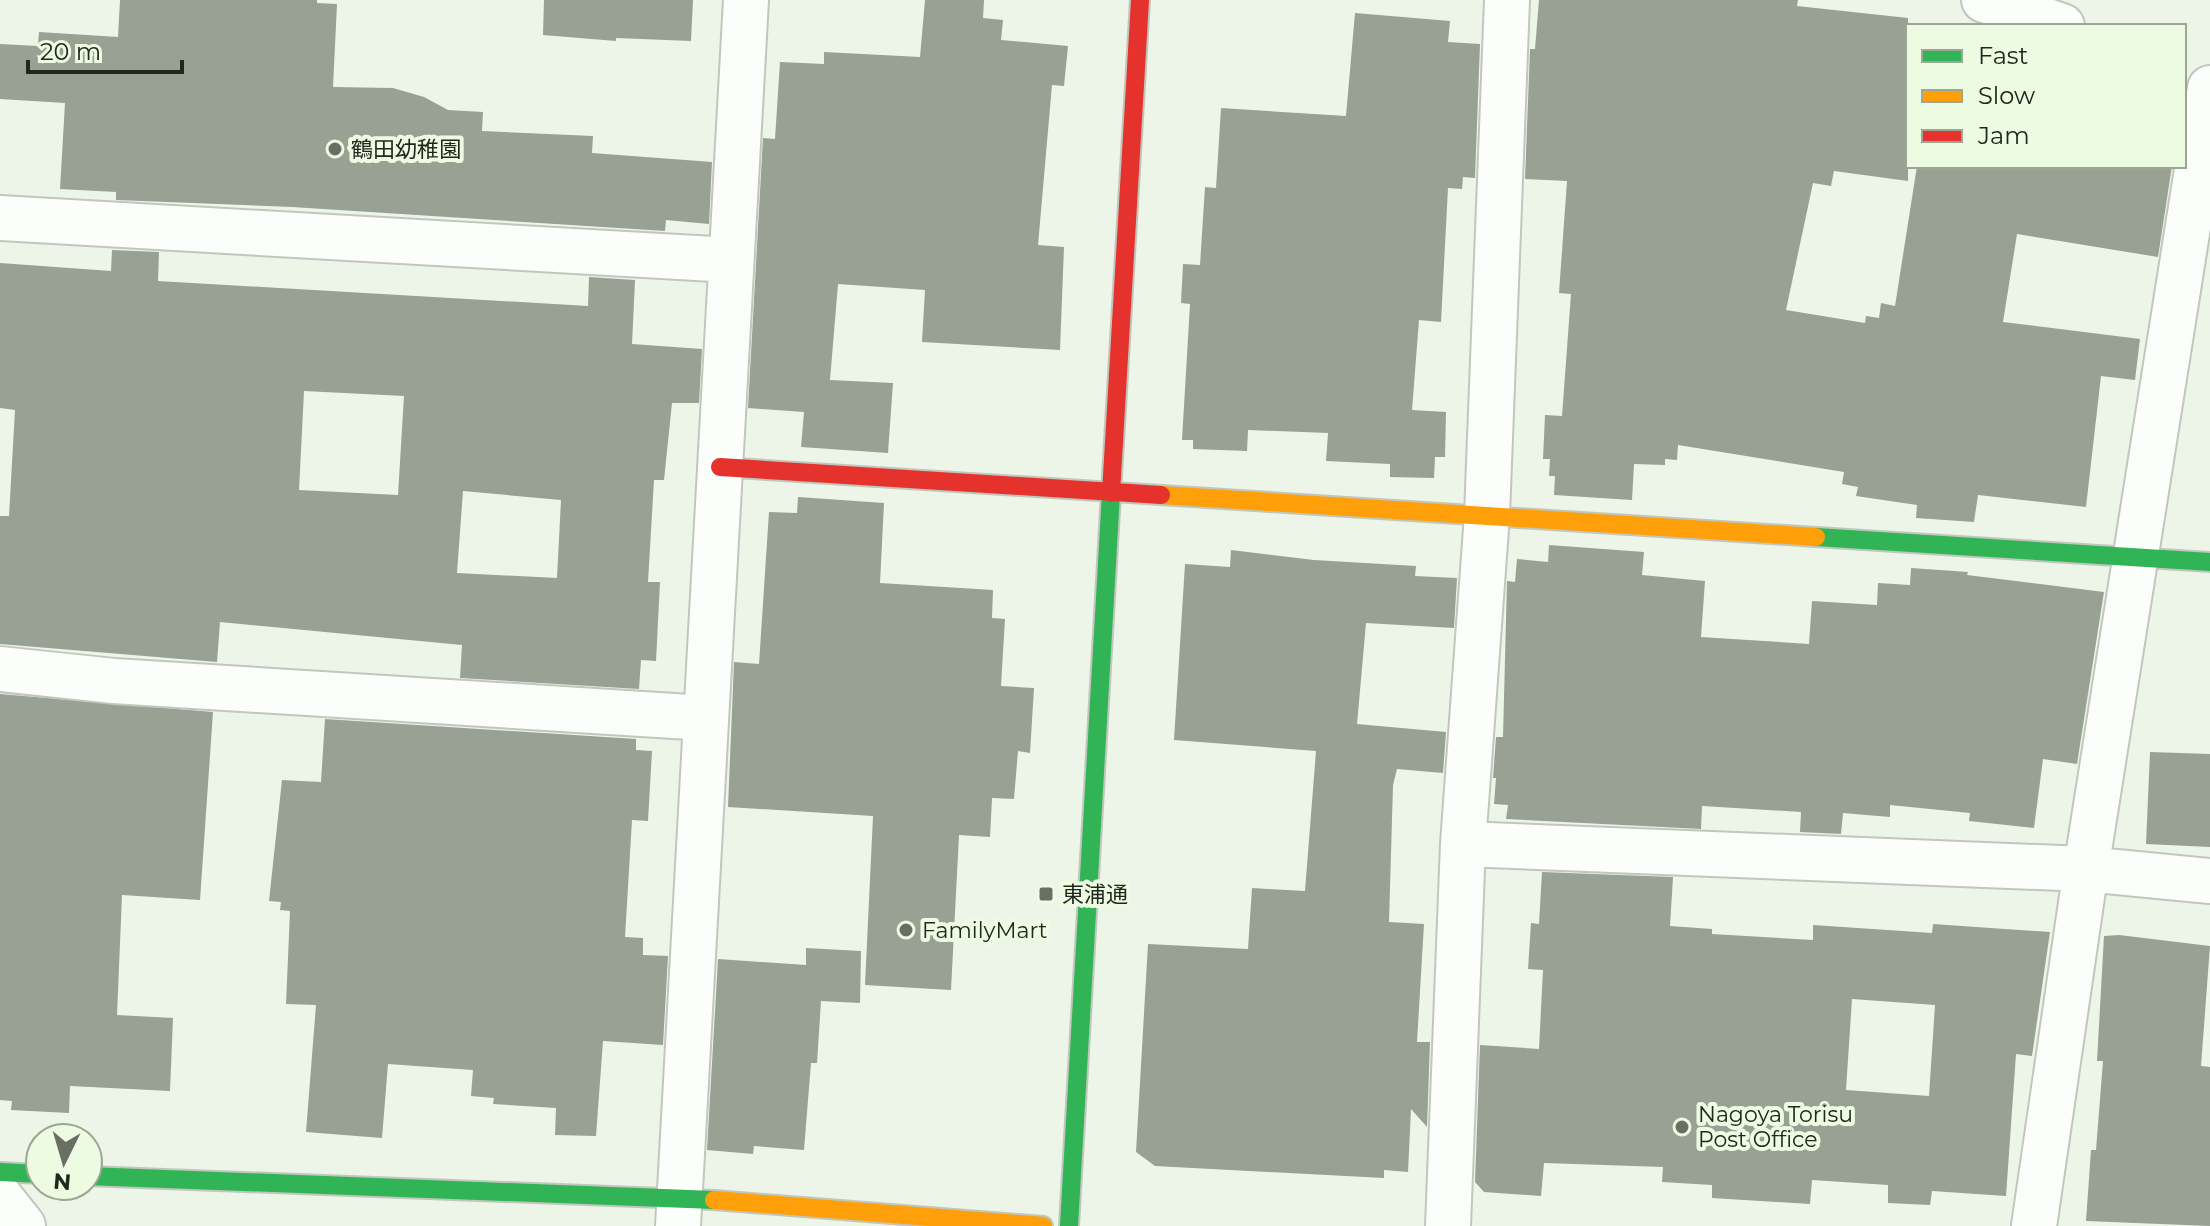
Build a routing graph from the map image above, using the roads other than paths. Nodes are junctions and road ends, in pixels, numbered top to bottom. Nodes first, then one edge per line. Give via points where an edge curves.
1 (746, 0) edge
2 (1140, 0) edge
3 (1507, 0) edge
4 (1984, 0) edge
5 (2056, 24) edge
6 (2186, 67) edge
7 (2210, 75) edge
8 (2210, 88) edge
9 (0, 218) edge
10 (731, 260) junction
11 (720, 467) junction
12 (1112, 492) junction
13 (1487, 515) junction
14 (2136, 557) junction
15 (2210, 562) edge
16 (0, 669) edge
17 (706, 718) junction
18 (1463, 844) junction
19 (2086, 869) junction
20 (2210, 881) edge
21 (0, 1172) edge
22 (24, 1173) edge
23 (104, 1177) edge
24 (0, 1197) edge
25 (679, 1212) edge
26 (23, 1226) edge
27 (1043, 1226) edge
28 (1069, 1226) edge
29 (1448, 1226) edge
30 (2034, 1226) edge

1 - 10 street
2 - 12 street
3 - 13 street
4 - 5 street
6 - 7 street
8 - 14 street
9 - 10 street
10 - 11 street
11 - 12 street
11 - 17 street
12 - 13 street
12 - 28 street
13 - 14 street
13 - 18 street
14 - 15 street
14 - 19 street
16 - 17 street via 114,681
17 - 25 street
18 - 19 street
18 - 29 street
19 - 20 street
19 - 30 street
21 - 22 street
23 - 25 street
24 - 26 street
25 - 27 street

